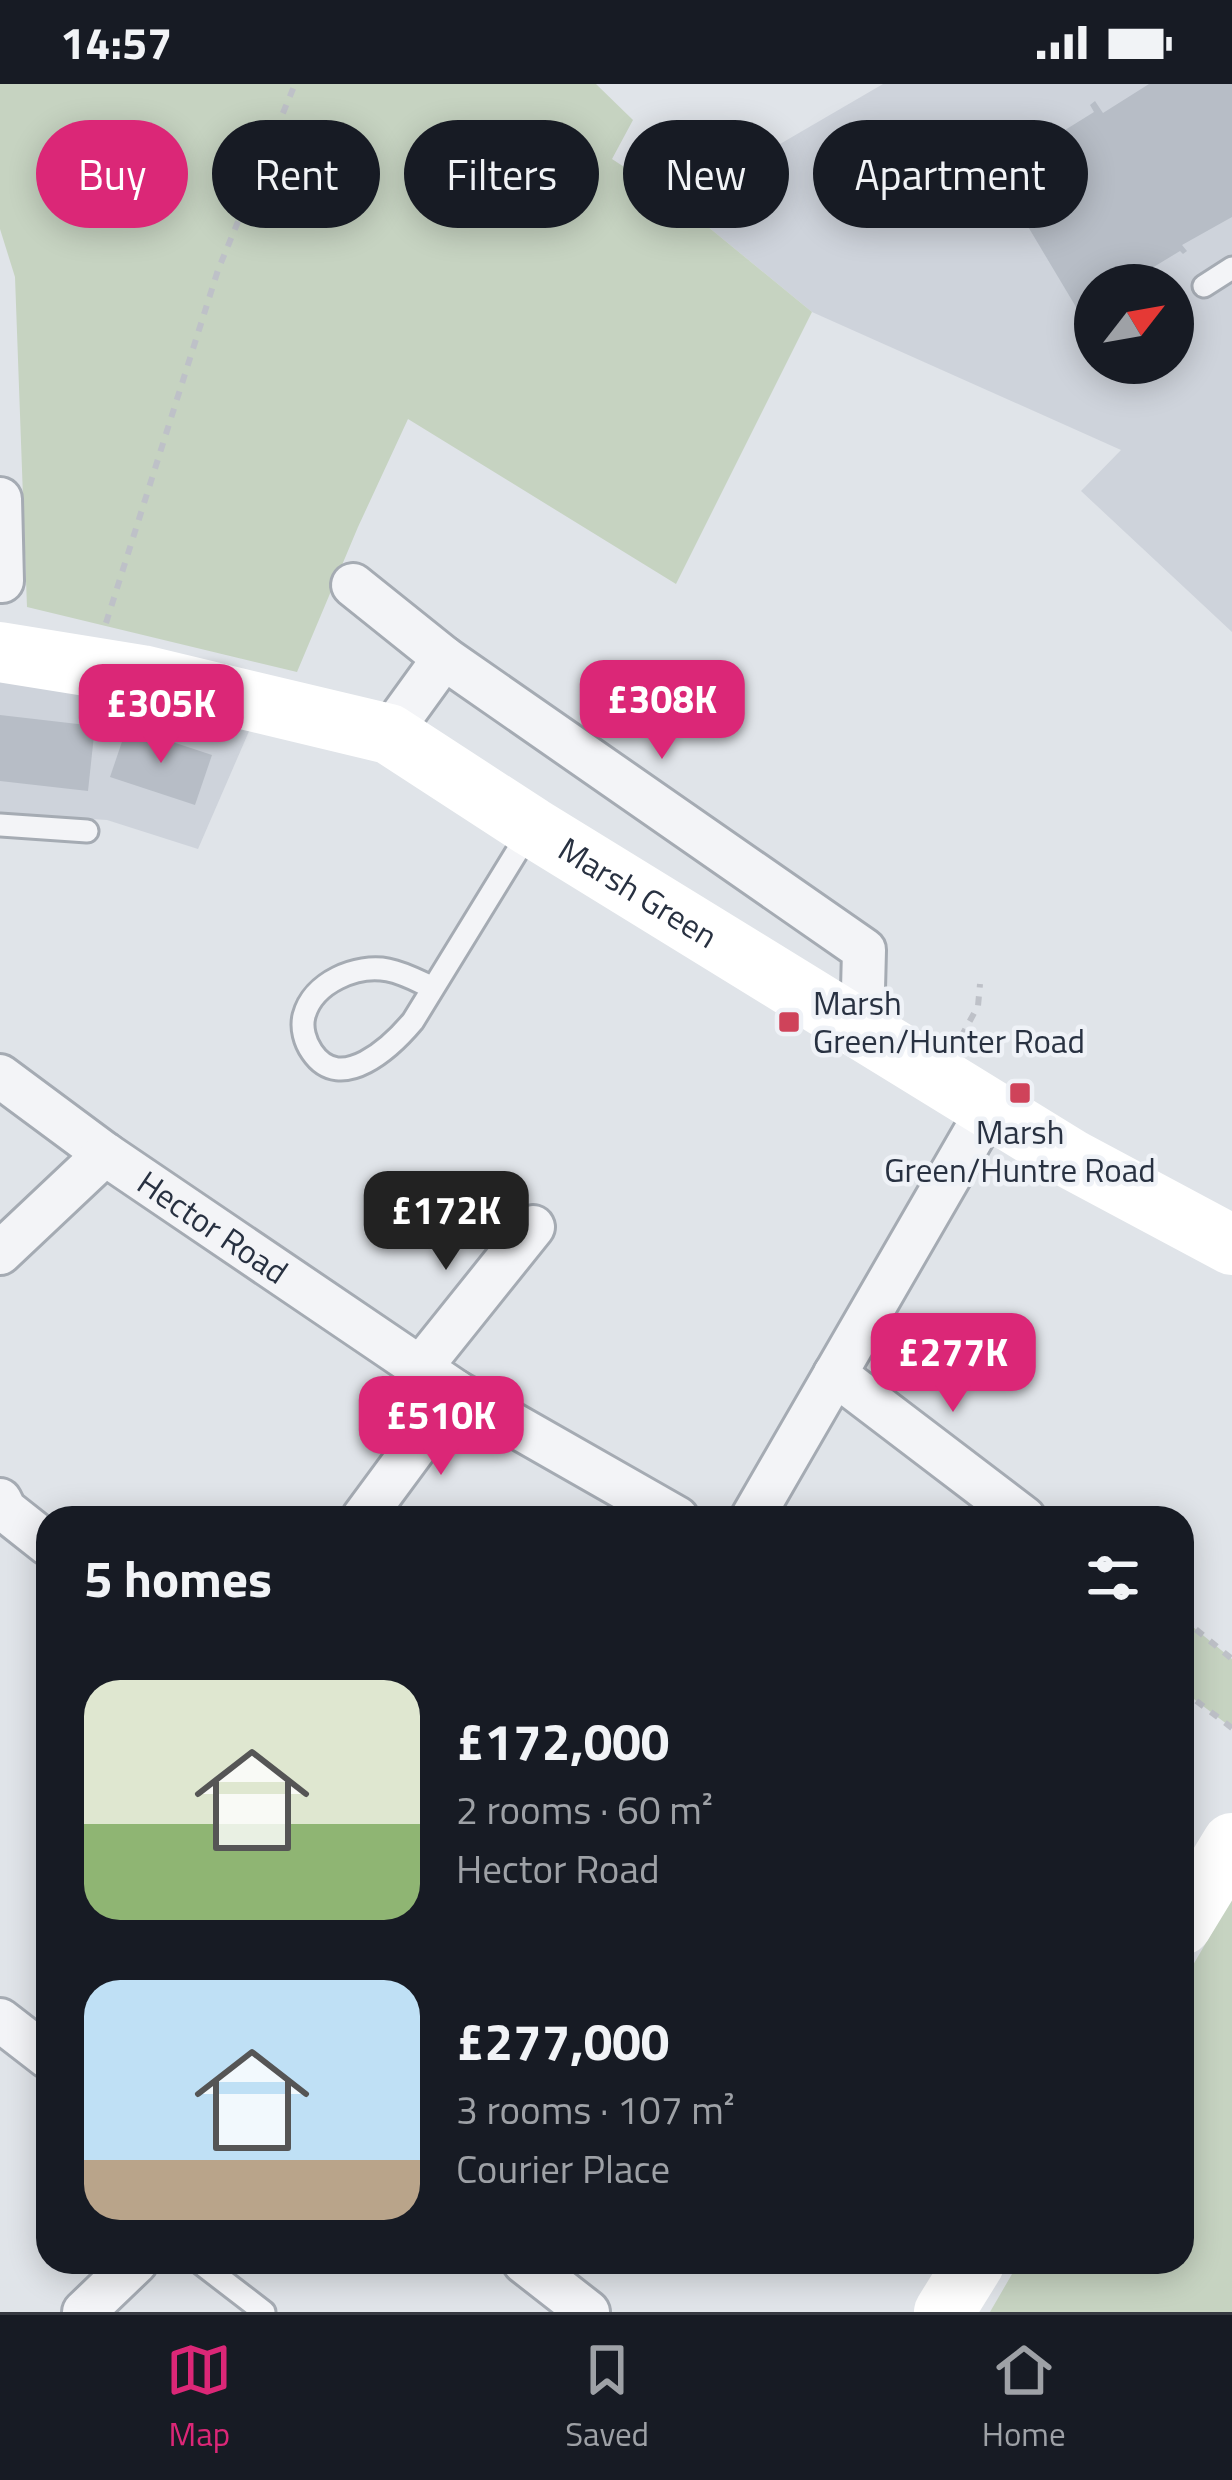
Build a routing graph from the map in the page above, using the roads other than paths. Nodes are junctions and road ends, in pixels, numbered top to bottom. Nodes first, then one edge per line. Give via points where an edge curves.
1 (1232, 268) edge
2 (1204, 286) dead end
3 (0, 499) edge
4 (2, 581) edge
5 (352, 585) dead end
6 (2, 652) edge
7 (445, 658) junction
8 (388, 734) junction
9 (0, 825) edge
10 (532, 826) junction
11 (87, 831) dead end
12 (433, 988) junction
13 (862, 1029) junction
14 (0, 1076) edge
15 (989, 1108) junction
16 (105, 1154) junction
17 (532, 1227) dead end
18 (1232, 1245) edge
19 (0, 1253) edge
20 (420, 1368) junction
21 (835, 1374) junction
22 (456, 1392) junction
23 (0, 1500) edge
24 (372, 1506) edge
25 (656, 1506) edge
26 (759, 1506) edge
27 (1008, 1506) edge
28 (36, 1535) edge
29 (1232, 1843) edge
30 (1194, 1905) edge
31 (0, 2020) edge
32 (36, 2048) edge
33 (124, 2274) edge
34 (215, 2274) edge
35 (539, 2274) edge
36 (968, 2274) edge
37 (85, 2312) edge
38 (264, 2312) edge
39 (588, 2312) edge
40 (944, 2312) edge

1 - 2 lane
3 - 4 street
5 - 7 street
6 - 8 street, Marsh Green via 142,675
7 - 8 street
7 - 13 street via 864,950
8 - 10 street, Marsh Green
9 - 11 lane
10 - 12 lane
10 - 13 street, Marsh Green
12 - 12 lane via 376,1058 336,1068 308,1047 304,1014 345,974 389,970
13 - 15 street, Marsh Green
14 - 16 street, Hector Road
15 - 18 street, Marsh Green
15 - 21 street
16 - 19 street
16 - 20 street, Hector Road
17 - 20 street
20 - 22 street, Hector Road
21 - 26 street
21 - 27 street
22 - 24 street
22 - 25 street, Hector Road
23 - 28 street
29 - 30 street
31 - 32 street
33 - 37 street
34 - 38 lane
35 - 39 street
36 - 40 street

